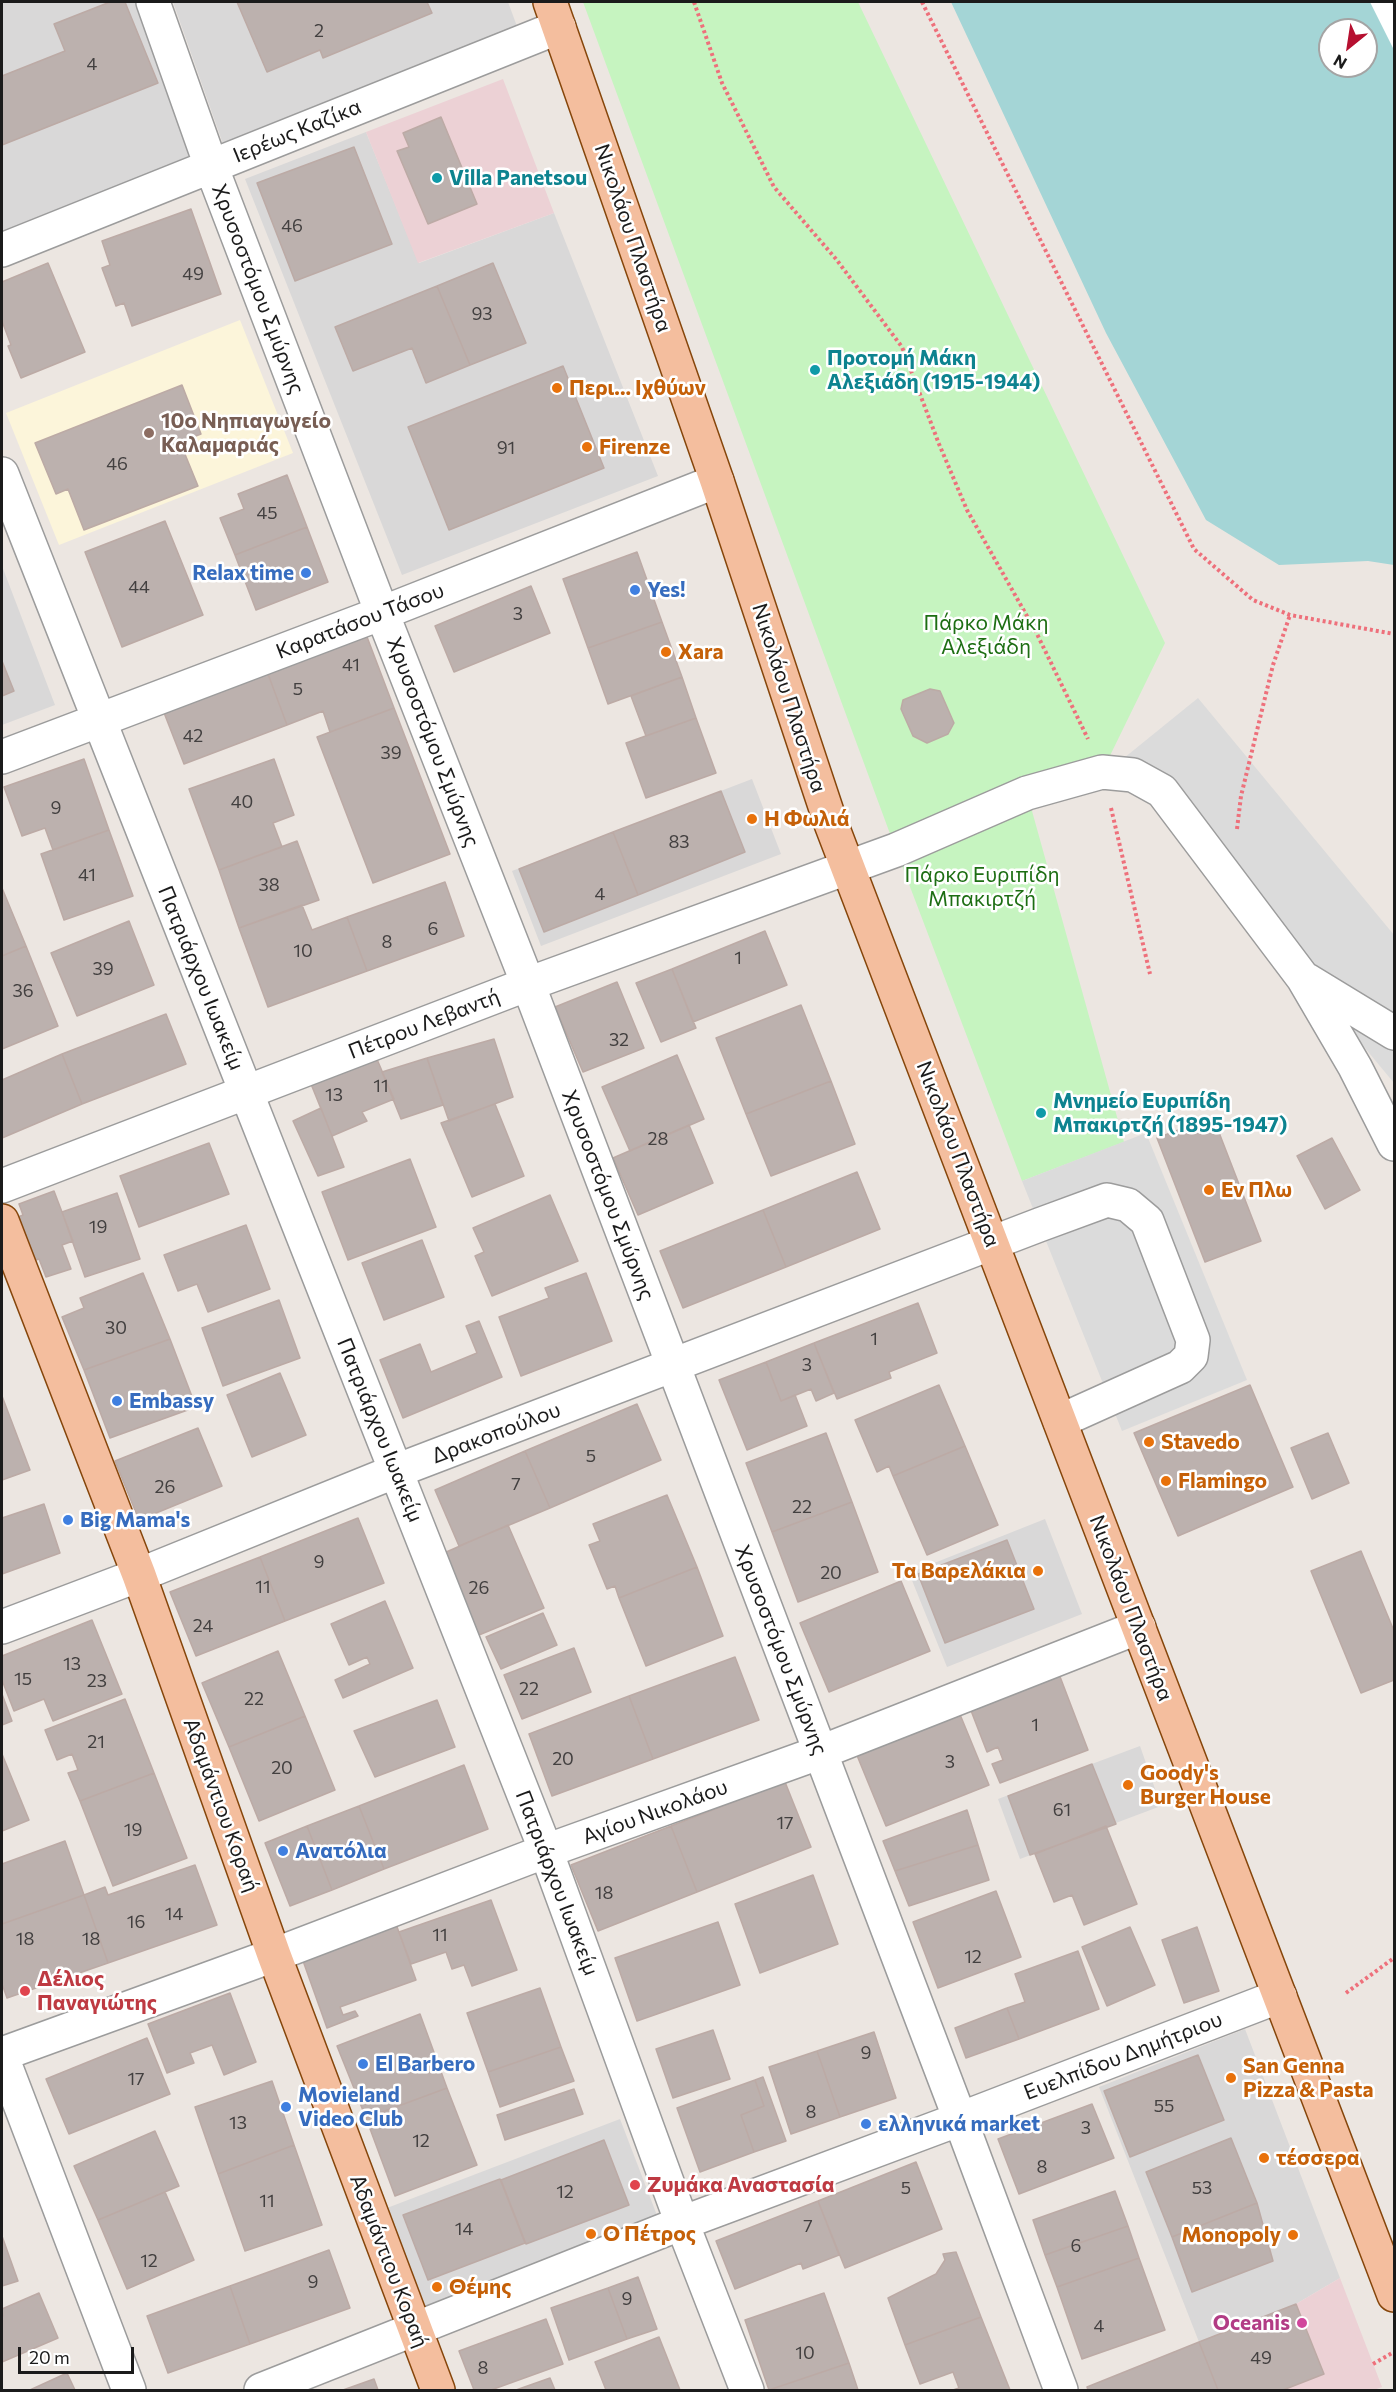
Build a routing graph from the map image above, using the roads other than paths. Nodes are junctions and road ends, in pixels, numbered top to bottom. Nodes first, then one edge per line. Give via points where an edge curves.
1 (153, 2) edge
2 (554, 14) edge
3 (211, 166) junction
4 (2, 250) edge
5 (2, 474) edge
6 (717, 481) junction
7 (382, 613) junction
8 (98, 720) junction
9 (2, 757) edge
10 (848, 866) junction
11 (1303, 978) junction
12 (528, 984) junction
13 (1395, 1033) edge
14 (247, 1092) junction
15 (1395, 1144) edge
16 (2, 1186) edge
17 (2, 1221) edge
18 (992, 1244) junction
19 (672, 1365) junction
20 (1060, 1421) junction
21 (396, 1471) junction
22 (139, 1575) junction
23 (2, 1627) edge
24 (1138, 1627) junction
25 (820, 1752) junction
26 (546, 1851) junction
27 (274, 1955) junction
28 (1280, 1996) junction
29 (2, 2056) edge
30 (960, 2119) junction
31 (682, 2223) junction
32 (1395, 2295) edge
33 (414, 2329) junction
34 (129, 2391) edge
35 (261, 2391) edge
36 (438, 2391) edge
37 (747, 2391) edge
38 (1061, 2391) edge

1 - 3 street, Χρυσοστόμου Σμύρνης
2 - 3 street, Ιερέως Καζίκα
2 - 6 main road, Νικολάου Πλαστήρα
3 - 4 street, Ιερέως Καζίκα
3 - 7 street, Χρυσοστόμου Σμύρνης
5 - 8 street, Πατριάρχου Ιωακείμ
6 - 7 street, Καρατάσου Τάσου
6 - 10 main road, Νικολάου Πλαστήρα
7 - 8 street, Καρατάσου Τάσου
7 - 12 street, Χρυσοστόμου Σμύρνης
8 - 9 street, Καρατάσου Τάσου
8 - 14 street, Πατριάρχου Ιωακείμ
10 - 11 street, Πέτρου Λεβαντή via 896,850 1027,793 1102,772 1133,775 1162,790
10 - 12 street, Πέτρου Λεβαντή
10 - 18 main road, Νικολάου Πλαστήρα
11 - 13 street
11 - 15 street
12 - 14 street, Πέτρου Λεβαντή
12 - 19 street, Χρυσοστόμου Σμύρνης
14 - 16 street, Πέτρου Λεβαντή
14 - 21 street, Πατριάρχου Ιωακείμ
17 - 22 main road, Αδαμάντιου Κοραή
18 - 19 street, Δρακοπούλου
18 - 20 main road, Νικολάου Πλαστήρα
18 - 20 street, Δρακοπούλου via 1107,1200 1128,1205 1147,1221 1193,1340 1191,1356 1180,1367
19 - 21 street, Δρακοπούλου
19 - 25 street, Χρυσοστόμου Σμύρνης
20 - 24 main road, Νικολάου Πλαστήρα
21 - 22 street, Δρακοπούλου
21 - 26 street, Πατριάρχου Ιωακείμ
22 - 23 street, Δρακοπούλου
22 - 27 main road, Αδαμάντιου Κοραή
24 - 25 street, Αγίου Νικολάου
24 - 28 main road, Νικολάου Πλαστήρα
25 - 26 street, Αγίου Νικολάου
25 - 30 street, Χρυσοστόμου Σμύρνης
26 - 27 street, Αγίου Νικολάου
26 - 31 street, Πατριάρχου Ιωακείμ
27 - 29 street, Αγίου Νικολάου
27 - 33 main road, Αδαμάντιου Κοραή
28 - 30 street, Ευελπίδου Δημήτριου
28 - 32 main road, Νικολάου Πλαστήρα
29 - 34 street
30 - 31 street, Ευελπίδου Δημήτριου
30 - 38 street, Χρυσοστόμου Σμύρνης
31 - 33 street, Ευελπίδου Δημήτριου
31 - 37 street, Πατριάρχου Ιωακείμ
33 - 35 street, Ευελπίδου Δημήτριου
33 - 36 main road, Αδαμάντιου Κοραή

